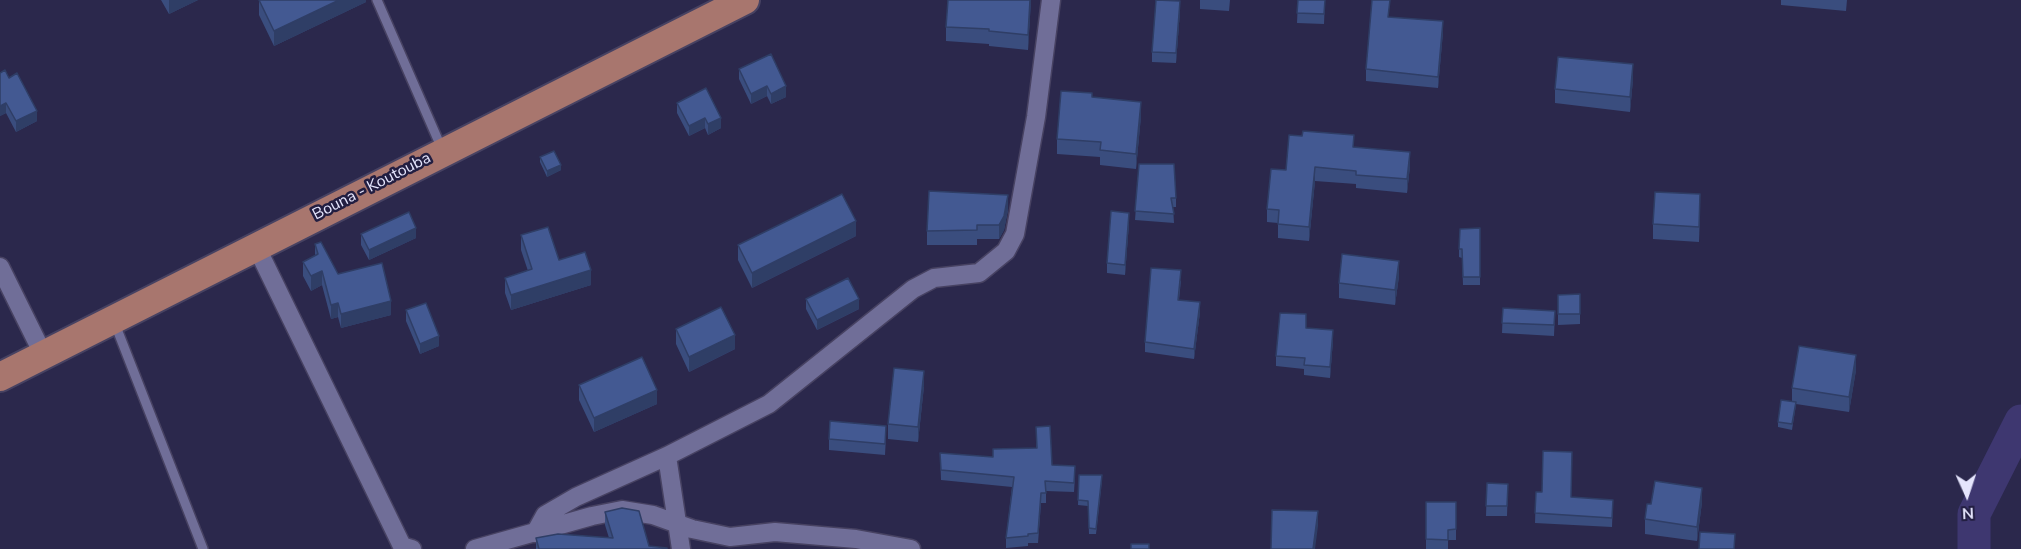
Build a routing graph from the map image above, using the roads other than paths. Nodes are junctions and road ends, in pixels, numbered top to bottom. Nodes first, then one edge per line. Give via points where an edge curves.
1 (377, 0) edge
2 (745, 0) edge
3 (1051, 0) edge
4 (443, 151) junction
5 (256, 246) junction
6 (0, 267) edge
7 (113, 319) junction
8 (43, 354) junction
9 (0, 376) edge
10 (667, 456) junction
11 (678, 524) junction
12 (535, 533) junction
13 (203, 549) edge
14 (412, 549) edge
15 (475, 549) edge
16 (681, 549) edge
17 (911, 549) edge

1 - 4 lane
2 - 4 main road, Bouna - Koutouba
3 - 10 street via 1015,234 1006,250 979,273 934,278 914,289 769,404
4 - 5 main road, Bouna - Koutouba
5 - 7 main road, Bouna - Koutouba
5 - 14 street via 402,546
6 - 8 street
7 - 8 main road, Bouna - Koutouba
7 - 13 lane
8 - 9 main road, Bouna - Koutouba
10 - 11 street
10 - 12 street via 576,496 545,515
11 - 12 street via 622,510
11 - 16 street
11 - 17 street via 730,537 775,532 856,539
12 - 15 street

